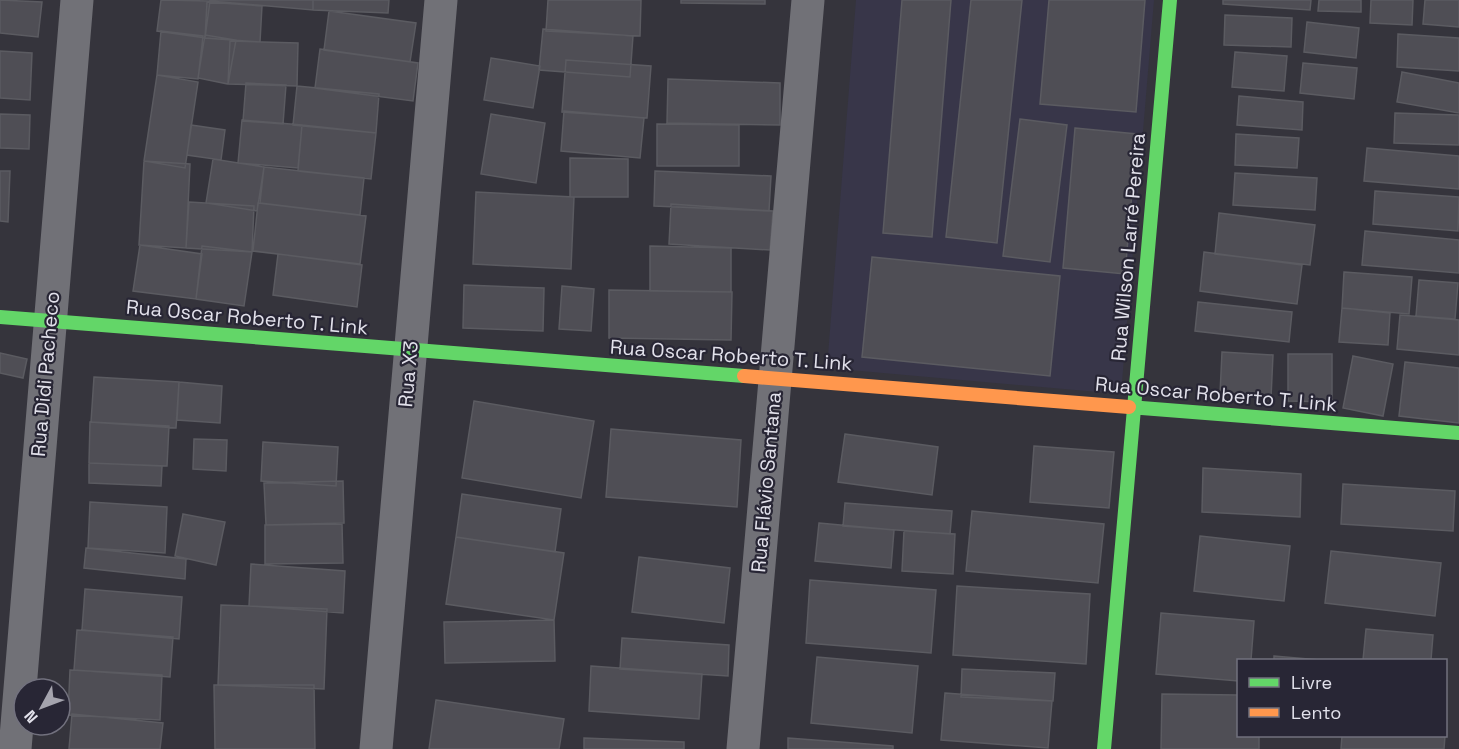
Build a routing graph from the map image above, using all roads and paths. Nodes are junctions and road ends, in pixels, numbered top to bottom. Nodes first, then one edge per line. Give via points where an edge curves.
1 (77, 0) edge
2 (441, 0) edge
3 (808, 0) edge
4 (1170, 0) edge
5 (0, 316) edge
6 (50, 321) junction
7 (411, 350) junction
8 (775, 378) junction
9 (1133, 407) junction
10 (1459, 433) edge
11 (15, 749) edge
12 (376, 749) edge
13 (743, 749) edge
14 (1104, 749) edge

1 - 6 street, Rua Didi Pacheco
2 - 7 street, Rua X3
3 - 8 street, Rua Flávio Santana
4 - 9 street, Rua Wilson Larré Pereira
5 - 6 street, Rua Oscar Roberto T. Link
6 - 7 street, Rua Oscar Roberto T. Link
6 - 11 street, Rua Didi Pacheco
7 - 8 street, Rua Oscar Roberto T. Link
7 - 12 street, Rua X3
8 - 9 street, Rua Oscar Roberto T. Link
8 - 13 street, Rua Flávio Santana
9 - 10 street, Rua Oscar Roberto T. Link
9 - 14 street, Rua Wilson Larré Pereira

